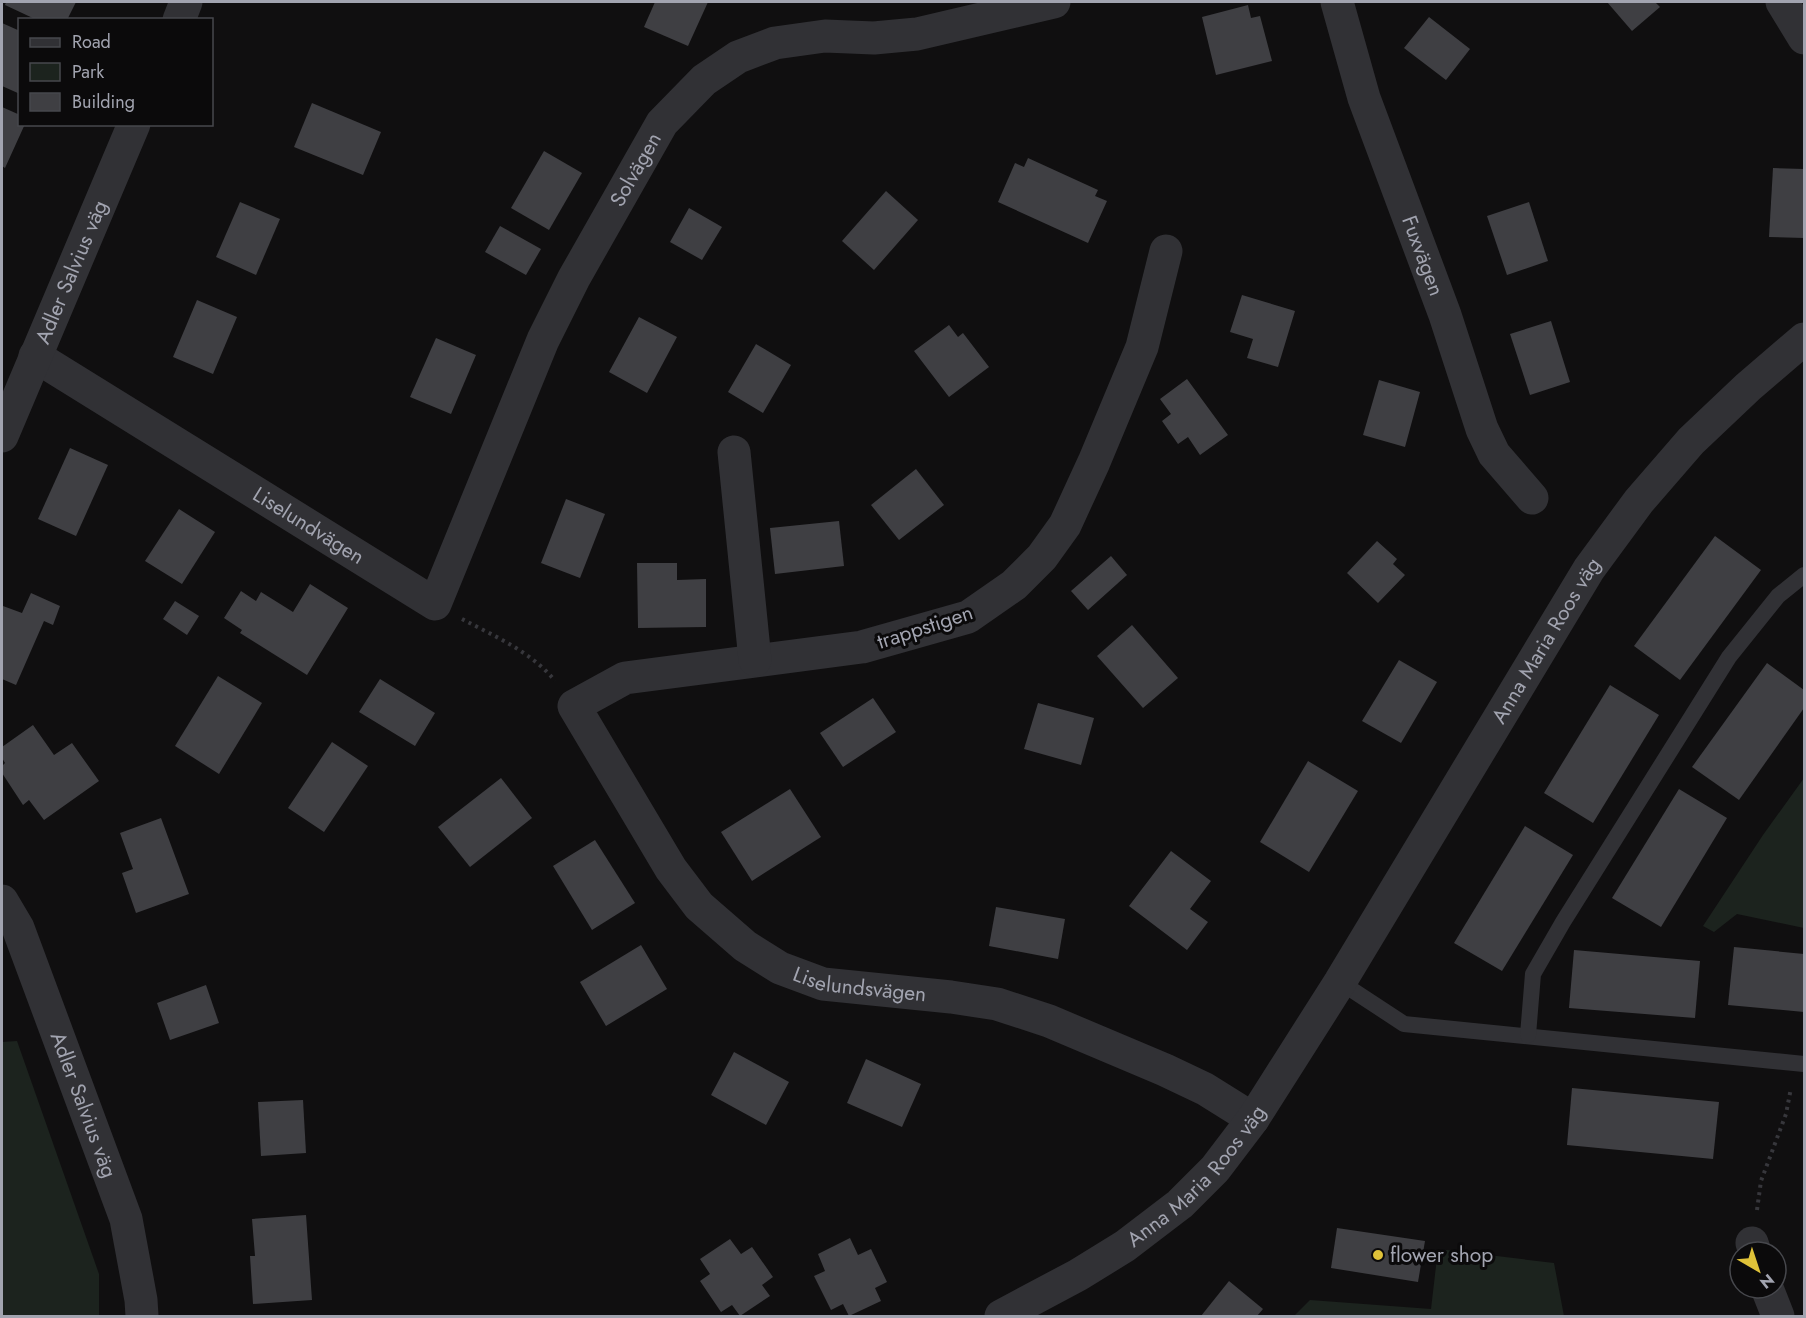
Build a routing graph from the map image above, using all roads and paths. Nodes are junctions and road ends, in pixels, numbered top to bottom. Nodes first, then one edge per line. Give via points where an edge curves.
1 (186, 2) edge
2 (1054, 2) edge
3 (1337, 2) edge
4 (1782, 2) edge
5 (180, 18) edge
6 (1804, 38) edge
7 (133, 126) edge
8 (1167, 251) dead end
9 (1804, 339) edge
10 (35, 356) junction
11 (4, 424) edge
12 (734, 452) dead end
13 (1533, 498) dead end
14 (1804, 575) edge
15 (435, 604) junction
16 (755, 660) junction
17 (574, 706) junction
18 (2, 901) edge
19 (1340, 982) junction
20 (1528, 1035) junction
21 (1800, 1064) edge
22 (1252, 1119) junction
23 (1755, 1240) edge
24 (1772, 1300) edge
25 (142, 1317) edge
26 (1001, 1317) edge
27 (1778, 1317) edge

1 - 5 street
2 - 15 street, Solvägen via 917,34 874,38 825,36 775,43 738,57 704,80 662,123 574,278 543,340
3 - 13 street, Fuxvägen via 1364,98 1445,315 1482,429 1494,454
4 - 6 street
7 - 10 street, Adler Salvius väg
8 - 16 street, trappstigen via 1142,347 1094,462 1065,525 1042,557 1014,585 968,616 862,646
9 - 19 street, Anna Maria Roos väg via 1691,441 1589,569
10 - 11 street, Adler Salvius väg
10 - 15 street, Liselundvägen
12 - 16 street
14 - 20 lane via 1778,596 1729,657 1557,933 1533,974
15 - 17 path via 518,649 548,673
16 - 17 street, trappstigen via 625,678
17 - 22 street, Liselundsvägen via 670,869 699,906 745,946 780,968 823,984 997,1004 1049,1021 1165,1070 1205,1089
18 - 25 street, Adler Salvius väg via 18,928 126,1219
19 - 20 lane via 1404,1024
19 - 22 street, Anna Maria Roos väg
20 - 21 lane
21 - 23 path via 1761,1181
22 - 26 street, Anna Maria Roos väg via 1215,1169 1180,1204 1125,1246
24 - 27 street

